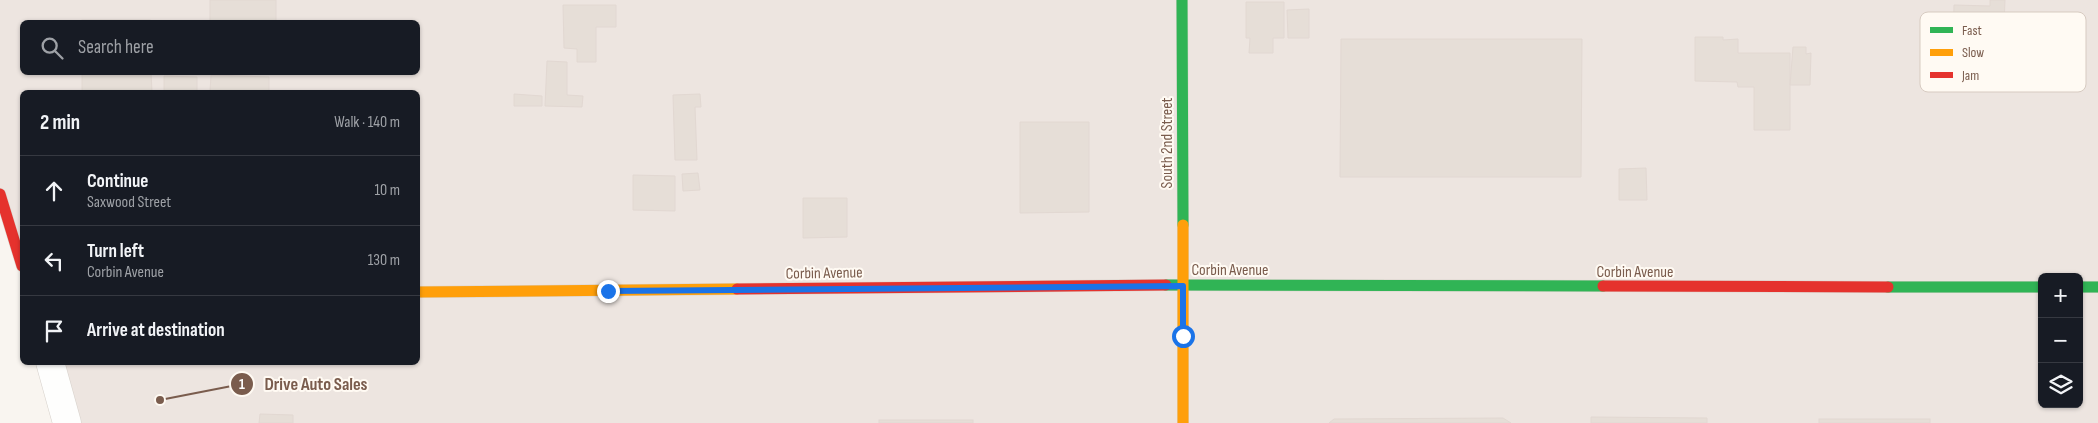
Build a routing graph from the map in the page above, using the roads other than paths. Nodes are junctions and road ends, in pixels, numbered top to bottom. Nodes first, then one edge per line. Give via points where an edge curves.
1 (1182, 0) edge
2 (0, 194) edge
3 (20, 259) edge
4 (1183, 286) junction
5 (2038, 287) edge
6 (2083, 287) edge
7 (2098, 287) edge
8 (420, 292) edge
9 (51, 365) edge
10 (67, 423) edge
11 (1183, 423) edge

1 - 4 street, South 2nd Street
2 - 3 street
4 - 5 street, Corbin Avenue
4 - 8 street, Corbin Avenue
4 - 11 street, South 2nd Street
6 - 7 street
9 - 10 street

